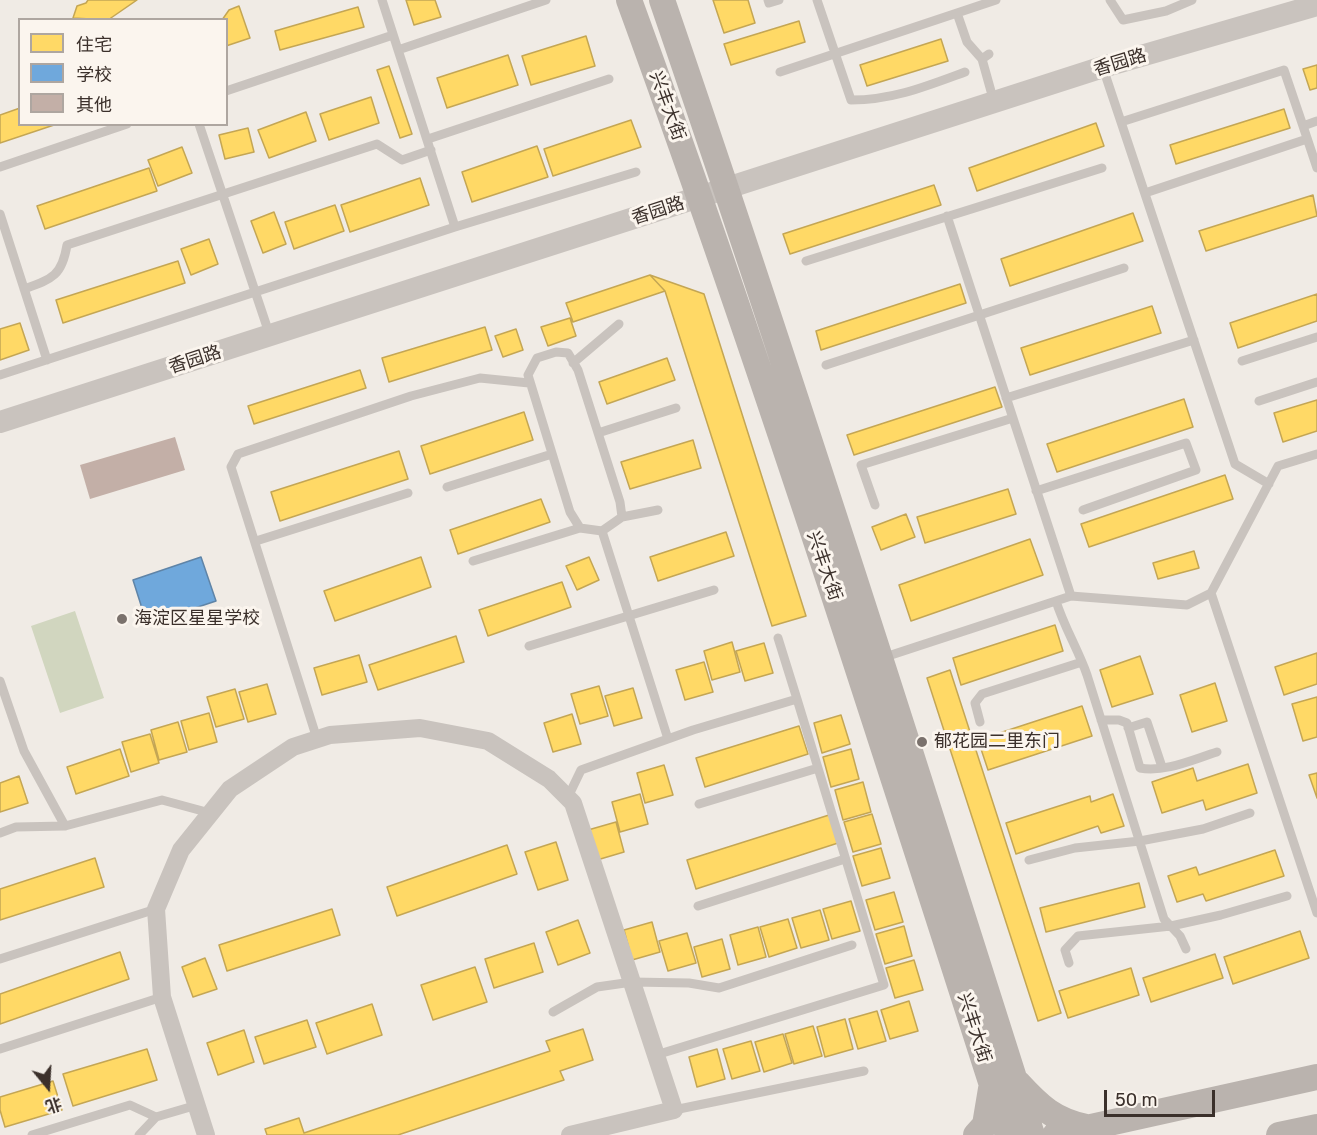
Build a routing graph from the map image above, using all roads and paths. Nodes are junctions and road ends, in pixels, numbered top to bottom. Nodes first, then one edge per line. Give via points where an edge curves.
1 (382, 0) edge
2 (546, 0) edge
3 (628, 0) edge
4 (662, 0) edge
5 (768, 0) edge
6 (778, 0) edge
7 (817, 0) edge
8 (996, 0) edge
9 (1110, 0) edge
10 (1192, 0) edge
11 (1317, 5) edge
12 (957, 13) junction
13 (393, 35) junction
14 (398, 50) junction
15 (836, 53) junction
16 (1103, 68) junction
17 (780, 72) dead end
18 (965, 72) dead end
19 (609, 79) dead end
20 (228, 90) edge
21 (994, 102) junction
22 (1317, 121) edge
23 (1121, 122) junction
24 (121, 126) edge
25 (200, 126) edge
26 (1303, 126) junction
27 (428, 139) junction
28 (1307, 139) junction
29 (431, 150) junction
30 (0, 167) edge
31 (1102, 168) dead end
32 (1317, 168) edge
33 (636, 172) dead end
34 (727, 189) junction
35 (1145, 193) junction
36 (222, 194) junction
37 (699, 198) junction
38 (0, 214) edge
39 (947, 216) junction
40 (454, 227) junction
41 (806, 261) dead end
42 (1124, 268) dead end
43 (24, 289) junction
44 (255, 291) junction
45 (980, 316) junction
46 (619, 324) dead end
47 (270, 336) junction
48 (1317, 337) edge
49 (1194, 340) junction
50 (47, 360) junction
51 (1242, 361) dead end
52 (573, 363) junction
53 (826, 365) dead end
54 (0, 375) edge
55 (1317, 382) edge
56 (530, 383) junction
57 (1006, 398) junction
58 (1259, 401) dead end
59 (676, 408) dead end
60 (1013, 417) junction
61 (0, 422) edge
62 (598, 433) junction
63 (552, 454) junction
64 (1317, 454) edge
65 (1269, 484) junction
66 (447, 488) dead end
67 (1036, 491) junction
68 (408, 493) dead end
69 (875, 505) dead end
70 (658, 510) dead end
71 (1083, 510) dead end
72 (622, 517) junction
73 (580, 528) junction
74 (602, 531) junction
75 (256, 541) junction
76 (473, 561) dead end
77 (714, 590) dead end
78 (1211, 593) junction
79 (1071, 596) junction
80 (1056, 601) junction
81 (629, 615) junction
82 (778, 638) dead end
83 (529, 646) dead end
84 (869, 662) junction
85 (1082, 662) junction
86 (0, 681) edge
87 (797, 699) junction
88 (1101, 720) junction
89 (980, 722) dead end
90 (1128, 728) junction
91 (317, 739) junction
92 (668, 739) junction
93 (1217, 752) dead end
94 (1162, 767) junction
95 (818, 768) junction
96 (568, 797) junction
97 (699, 804) dead end
98 (210, 813) junction
99 (1250, 813) dead end
100 (65, 826) junction
101 (0, 832) edge
102 (1140, 841) junction
103 (845, 859) junction
104 (1029, 860) dead end
105 (1287, 896) dead end
106 (698, 906) dead end
107 (156, 909) junction
108 (1317, 913) edge
109 (1171, 926) junction
110 (852, 945) dead end
111 (1186, 949) dead end
112 (0, 959) edge
113 (1069, 963) dead end
114 (632, 982) junction
115 (162, 997) junction
116 (553, 1012) dead end
117 (0, 1048) edge
118 (656, 1055) junction
119 (864, 1071) dead end
120 (1317, 1077) edge
121 (1003, 1081) junction
122 (196, 1106) junction
123 (674, 1110) junction
124 (156, 1117) junction
125 (1089, 1127) junction
126 (1317, 1127) edge
127 (32, 1135) edge
128 (139, 1135) edge
129 (206, 1135) edge
130 (570, 1135) edge
131 (976, 1135) edge
132 (1008, 1135) edge
133 (1032, 1135) edge
134 (1054, 1135) edge
135 (1279, 1135) edge

1 - 13 lane
2 - 14 lane
3 - 37 main road, 兴丰大街
4 - 34 main road, 兴丰大街
5 - 6 lane
7 - 15 lane
8 - 12 lane
9 - 10 lane via 1123,20 1166,12
11 - 16 street, 香园路
12 - 15 lane
12 - 21 lane via 967,42 986,57
13 - 14 lane
13 - 20 lane
14 - 27 lane
15 - 17 lane
15 - 18 lane via 851,100 878,100 912,92
16 - 21 street, 香园路
16 - 23 lane
19 - 27 lane
21 - 34 street, 香园路
22 - 26 lane
23 - 26 lane via 1284,70
23 - 35 lane
24 - 30 lane
25 - 36 lane
26 - 28 lane
27 - 29 lane
28 - 32 lane
28 - 35 lane
29 - 36 lane via 402,160 376,144
29 - 40 lane
31 - 39 lane
33 - 40 lane
34 - 37 street, 香园路
34 - 84 main road, 兴丰大街
35 - 49 lane
36 - 43 lane via 67,245 64,263 53,278
36 - 44 lane
37 - 47 street, 香园路
37 - 84 main road, 兴丰大街
38 - 43 lane
39 - 41 lane
39 - 45 lane
40 - 44 lane
42 - 45 lane
43 - 50 lane
44 - 47 lane
44 - 50 lane
45 - 53 lane
45 - 57 lane
46 - 52 lane
47 - 61 street, 香园路
48 - 51 lane
49 - 57 lane
49 - 65 lane via 1235,464
50 - 54 lane
52 - 56 lane via 568,354 556,352 537,358 528,375
52 - 62 lane
55 - 58 lane
56 - 63 lane
56 - 75 lane via 480,378 411,396 238,454 231,467
57 - 60 lane
59 - 62 lane
60 - 67 lane
60 - 69 lane via 861,465
62 - 72 lane
63 - 66 lane
63 - 73 lane via 570,512
64 - 65 lane via 1278,466
65 - 78 lane
67 - 71 lane via 1186,443 1196,470
67 - 79 lane
68 - 75 lane
70 - 72 lane
72 - 74 lane
73 - 74 lane
73 - 76 lane
74 - 81 lane
75 - 91 lane
77 - 81 lane
78 - 79 lane via 1187,605
78 - 108 lane
79 - 80 lane
80 - 84 lane
80 - 85 lane
81 - 83 lane
81 - 92 lane
82 - 87 lane
84 - 121 main road, 兴丰大街
85 - 88 lane
85 - 89 lane via 982,694 975,704
86 - 100 lane via 24,751
87 - 92 lane
87 - 95 lane
88 - 90 lane via 1119,720 1127,723
88 - 102 lane
90 - 94 lane via 1140,768
90 - 94 lane via 1148,722
91 - 96 street via 420,728 488,741 549,779
91 - 98 street via 293,747 230,789
92 - 96 lane via 581,770
93 - 94 lane
95 - 97 lane
95 - 103 lane
96 - 114 street
98 - 100 lane via 162,800
98 - 107 street via 181,850
99 - 102 lane via 1203,829
100 - 101 lane via 16,827
102 - 104 lane via 1075,848
102 - 109 lane via 1164,919
103 - 106 lane
103 - 118 lane via 884,985
105 - 109 lane
107 - 112 lane
107 - 115 street
109 - 111 lane
109 - 113 lane via 1078,936 1065,950
110 - 114 lane via 719,988
114 - 116 lane via 597,987
114 - 118 street
115 - 117 lane
115 - 122 street
118 - 123 street
119 - 123 lane
120 - 125 main road
121 - 125 main road via 1063,1122
121 - 131 main road via 985,1125
121 - 132 main road, 兴丰大街
121 - 133 main road, 兴丰大街
122 - 124 lane
122 - 129 street
123 - 130 street
124 - 127 lane via 130,1106
124 - 128 lane
125 - 134 main road
126 - 135 main road

